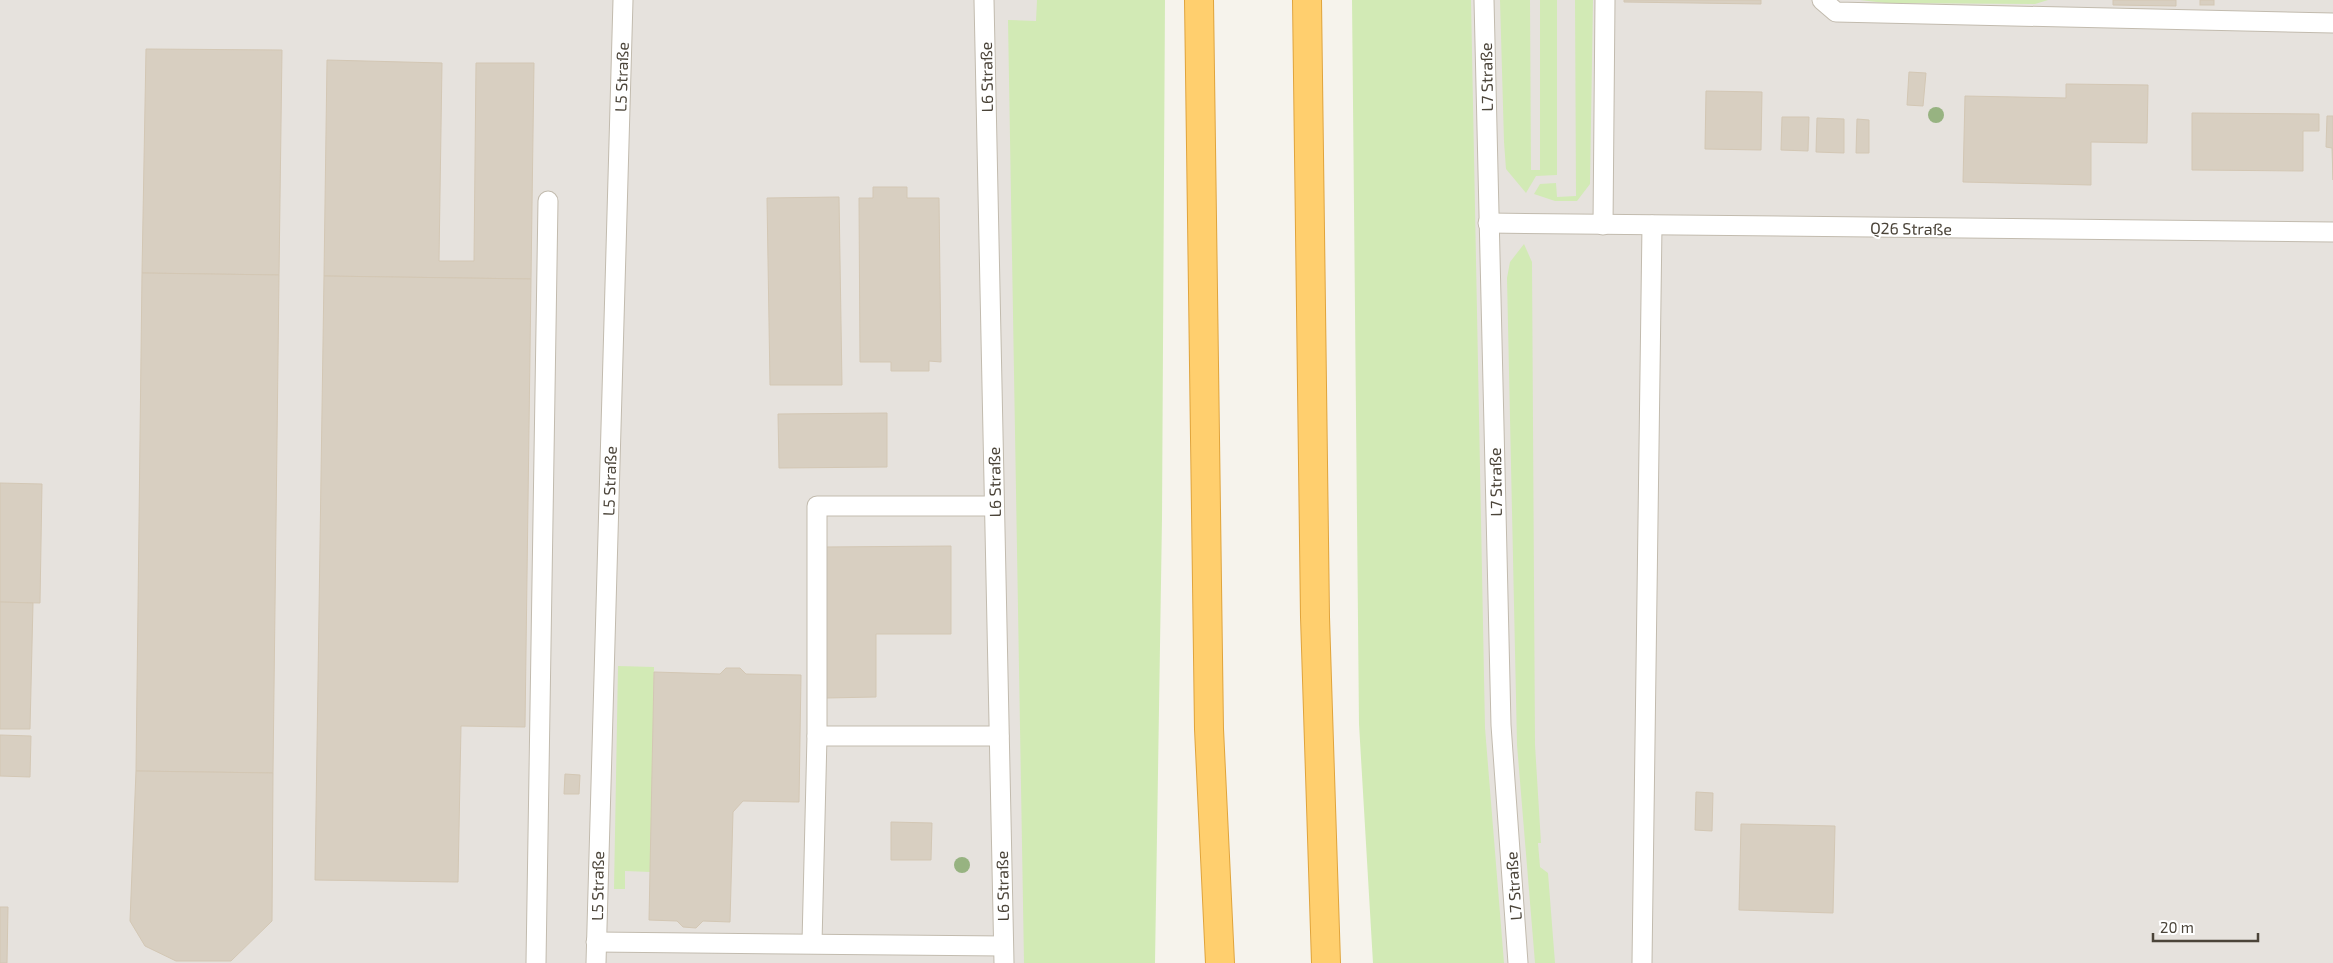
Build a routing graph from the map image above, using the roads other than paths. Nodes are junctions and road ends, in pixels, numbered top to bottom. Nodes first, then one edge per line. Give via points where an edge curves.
1 (623, 0) edge
2 (984, 0) edge
3 (1199, 0) edge
4 (1306, 0) edge
5 (1484, 0) edge
6 (1605, 0) edge
7 (1822, 0) edge
8 (2333, 23) edge
9 (548, 201) dead end
10 (1488, 223) junction
11 (1603, 225) junction
12 (1652, 225) junction
13 (2333, 232) edge
14 (994, 506) junction
15 (817, 736) junction
16 (999, 736) junction
17 (596, 942) junction
18 (812, 942) junction
19 (1003, 955) edge
20 (536, 963) edge
21 (596, 963) edge
22 (1220, 963) edge
23 (1326, 963) edge
24 (1518, 963) edge
25 (1642, 963) edge

1 - 17 lane, L5 Straße
2 - 14 lane, L6 Straße
3 - 22 highway via 1209,729
4 - 23 highway via 1315,617
5 - 10 lane, L7 Straße
6 - 11 lane
7 - 8 lane via 1836,12
9 - 20 lane
10 - 11 lane, Q26 Straße
10 - 24 lane, L7 Straße via 1501,725
11 - 12 lane, Q26 Straße
12 - 13 lane, Q26 Straße
12 - 25 lane
14 - 15 lane via 817,506
14 - 16 lane, L6 Straße
15 - 16 lane
15 - 18 lane
16 - 19 lane, L6 Straße
17 - 18 lane
17 - 21 lane, L5 Straße
18 - 19 lane

